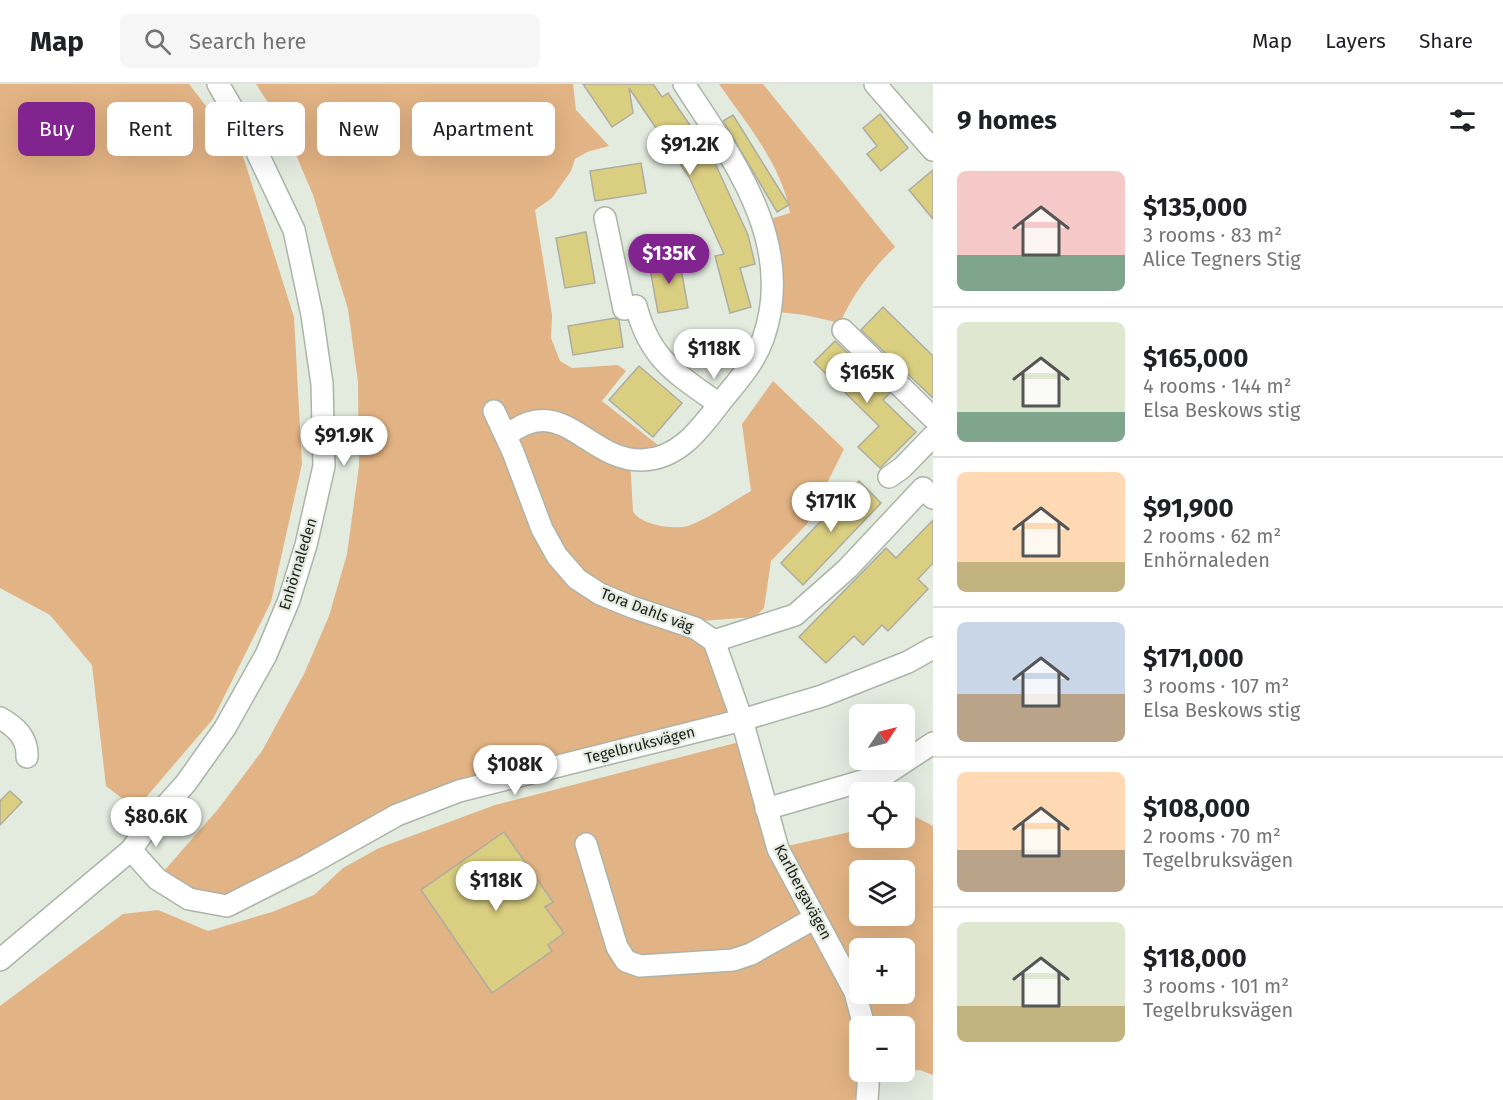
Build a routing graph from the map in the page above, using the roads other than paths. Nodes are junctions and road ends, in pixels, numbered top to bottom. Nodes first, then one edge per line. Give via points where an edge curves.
1 (218, 84) edge
2 (684, 84) edge
3 (875, 84) edge
4 (933, 150) edge
5 (605, 218) dead end
6 (843, 330) dead end
7 (719, 404) junction
8 (494, 411) dead end
9 (933, 418) edge
10 (506, 436) junction
11 (933, 436) edge
12 (928, 493) edge
13 (714, 640) junction
14 (933, 648) edge
15 (0, 718) edge
16 (742, 720) junction
17 (933, 743) edge
18 (27, 757) dead end
19 (766, 809) junction
20 (585, 844) dead end
21 (131, 850) junction
22 (815, 918) junction
23 (0, 960) edge
24 (861, 1016) edge
25 (868, 1082) edge
26 (867, 1100) edge

1 - 21 street, Enhörnaleden via 254,144 294,230 322,384 324,466 306,545 266,655 225,728
2 - 7 street via 751,191 770,260 770,302 762,340 753,359
3 - 4 street
5 - 7 street via 624,309 636,306 650,346 674,371
6 - 9 street
7 - 10 street via 687,443 642,460 618,456 548,420 527,422
8 - 10 street, Tora Dahls väg
10 - 13 street, Tora Dahls väg via 542,529 557,556 577,579 600,594 695,627
11 - 12 street via 895,473
12 - 13 street via 795,615
13 - 16 street
14 - 16 street, Tegelbruksvägen via 822,696
15 - 18 street via 13,726 28,745
16 - 19 street, Karlbergavägen
16 - 21 street, Tegelbruksvägen via 459,791 397,815 227,906 189,899 157,879
17 - 19 street via 886,774
19 - 22 street, Karlbergavägen via 778,849
20 - 22 street via 617,947 626,961 640,966 733,960
21 - 23 street, Enhörnaleden
22 - 24 street, Karlbergavägen via 855,992
25 - 26 street

